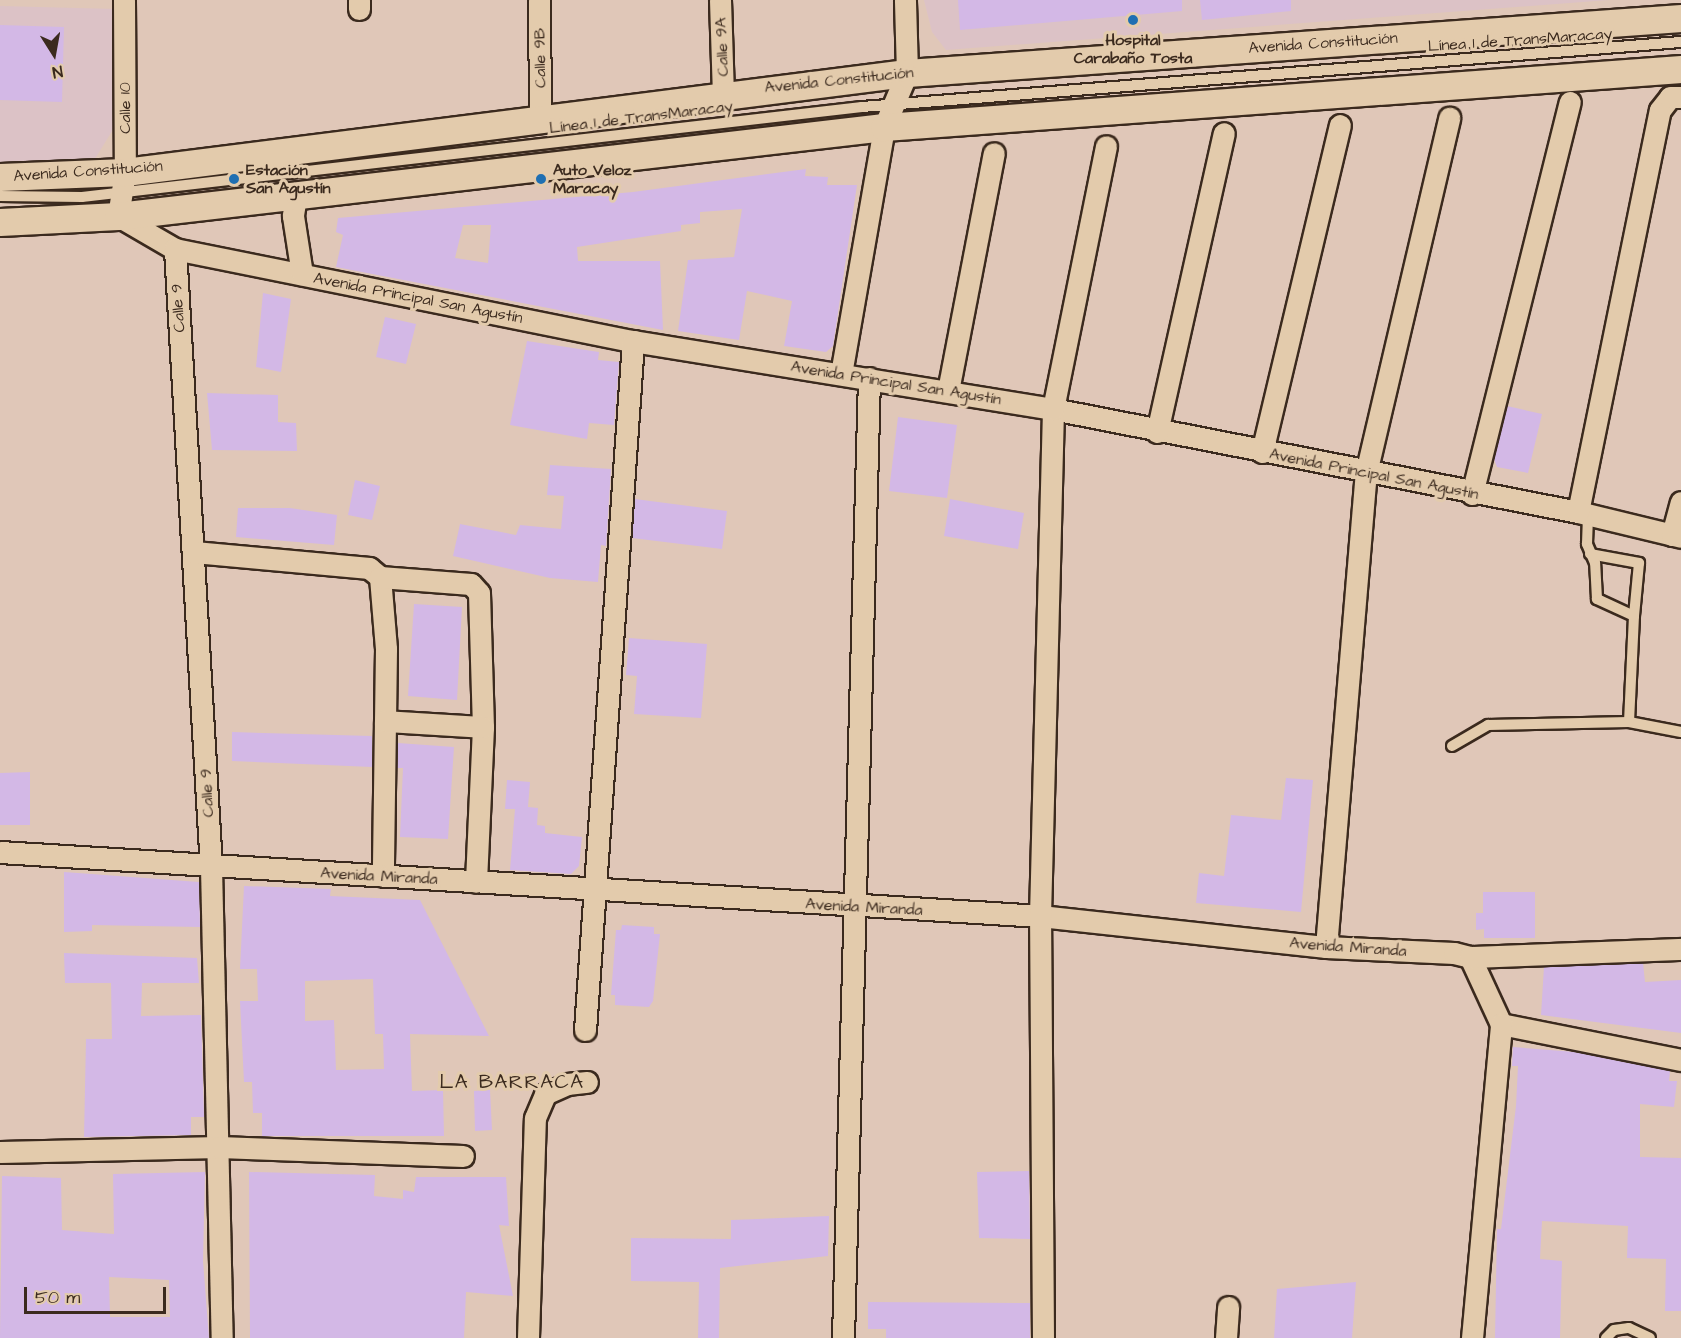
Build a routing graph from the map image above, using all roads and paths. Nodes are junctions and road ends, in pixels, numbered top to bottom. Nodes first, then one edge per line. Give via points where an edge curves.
1 (124, 0) edge
2 (539, 0) edge
3 (720, 0) edge
4 (905, 0) edge
5 (1681, 18) edge
6 (1681, 42) edge
7 (1681, 69) edge
8 (907, 72) junction
9 (723, 93) junction
10 (1681, 97) edge
11 (1570, 102) dead end
12 (888, 116) junction
13 (540, 117) junction
14 (1449, 118) dead end
15 (1340, 125) dead end
16 (1224, 133) dead end
17 (1106, 146) dead end
18 (994, 153) dead end
19 (0, 177) edge
20 (122, 193) junction
21 (0, 196) edge
22 (296, 196) junction
23 (0, 222) edge
24 (174, 249) junction
25 (302, 274) junction
26 (633, 341) junction
27 (842, 374) junction
28 (869, 378) junction
29 (948, 391) junction
30 (1053, 409) junction
31 (1157, 432) junction
32 (1262, 452) junction
33 (1366, 473) junction
34 (1472, 494) junction
35 (1681, 502) edge
36 (1583, 513) junction
37 (1677, 536) edge
38 (194, 552) junction
39 (1590, 554) junction
40 (380, 577) junction
41 (1634, 616) junction
42 (385, 721) junction
43 (1629, 722) junction
44 (483, 727) junction
45 (1681, 732) edge
46 (1452, 746) dead end
47 (0, 852) edge
48 (211, 867) junction
49 (383, 876) junction
50 (476, 882) junction
51 (595, 892) junction
52 (851, 907) junction
53 (1040, 916) junction
54 (1326, 947) junction
55 (1681, 949) edge
56 (1470, 957) junction
57 (1502, 1024) junction
58 (585, 1030) dead end
59 (1681, 1060) edge
60 (586, 1082) dead end
61 (219, 1147) junction
62 (0, 1152) edge
63 (463, 1156) dead end
64 (1228, 1307) dead end
65 (222, 1338) edge
66 (528, 1338) edge
67 (843, 1338) edge
68 (1043, 1338) edge
69 (1226, 1338) edge
70 (1472, 1338) edge
71 (1606, 1338) edge
72 (1650, 1338) edge

1 - 20 street, Calle 10
2 - 13 street, Calle 9B
3 - 9 street, Calle 9A
4 - 8 street
5 - 8 street, Avenida Constitución
6 - 12 lane, Línea 1 de TransMaracay
7 - 12 street, Avenida Constitución
8 - 9 street, Avenida Constitución
8 - 12 street
9 - 13 street, Avenida Constitución
10 - 36 street via 1670,97 1660,110
11 - 34 street
12 - 20 lane, Línea 1 de TransMaracay
12 - 22 street, Avenida Constitución
12 - 27 street
13 - 20 street, Avenida Constitución
14 - 33 street
15 - 32 street
16 - 31 street
17 - 30 street
18 - 29 street
19 - 20 street, Avenida Constitución
20 - 21 lane, Línea 1 de TransMaracay via 82,197
20 - 22 street, Avenida Constitución
20 - 23 street, Avenida Constitución
20 - 24 street, Avenida Principal San Agustín
22 - 25 street via 293,216
24 - 25 street, Avenida Principal San Agustín
24 - 38 street, Calle 9
25 - 26 street, Avenida Principal San Agustín
26 - 27 street, Avenida Principal San Agustín
26 - 51 street
27 - 28 street, Avenida Principal San Agustín
28 - 29 street, Avenida Principal San Agustín
28 - 52 street
29 - 30 street, Avenida Principal San Agustín
30 - 31 street, Avenida Principal San Agustín
30 - 53 street
31 - 32 street, Avenida Principal San Agustín
32 - 33 street, Avenida Principal San Agustín
33 - 34 street, Avenida Principal San Agustín
33 - 54 street
34 - 36 street, Avenida Principal San Agustín
35 - 37 street
36 - 37 street, Avenida Principal San Agustín
36 - 39 lane
38 - 40 street via 369,568
38 - 48 street, Calle 9
39 - 41 lane via 1600,603
39 - 41 lane via 1639,563
40 - 42 street
40 - 44 street via 471,584 479,592
41 - 43 lane
42 - 44 street
42 - 49 street
43 - 45 lane
43 - 46 lane via 1488,725
44 - 50 street
47 - 48 street, Avenida Miranda
48 - 49 street, Avenida Miranda
48 - 61 street, Calle 9
49 - 50 street, Avenida Miranda
50 - 51 street, Avenida Miranda
51 - 52 street, Avenida Miranda
51 - 58 street
52 - 53 street, Avenida Miranda
52 - 67 street
53 - 54 street, Avenida Miranda
53 - 68 street
54 - 56 street, Avenida Miranda
55 - 56 street, Avenida Miranda
56 - 57 street
57 - 59 street
57 - 70 street
60 - 66 street via 567,1084 545,1094 535,1118
61 - 62 street
61 - 63 street
61 - 65 street, Calle 9
64 - 69 street
71 - 72 lane via 1614,1330 1629,1328

